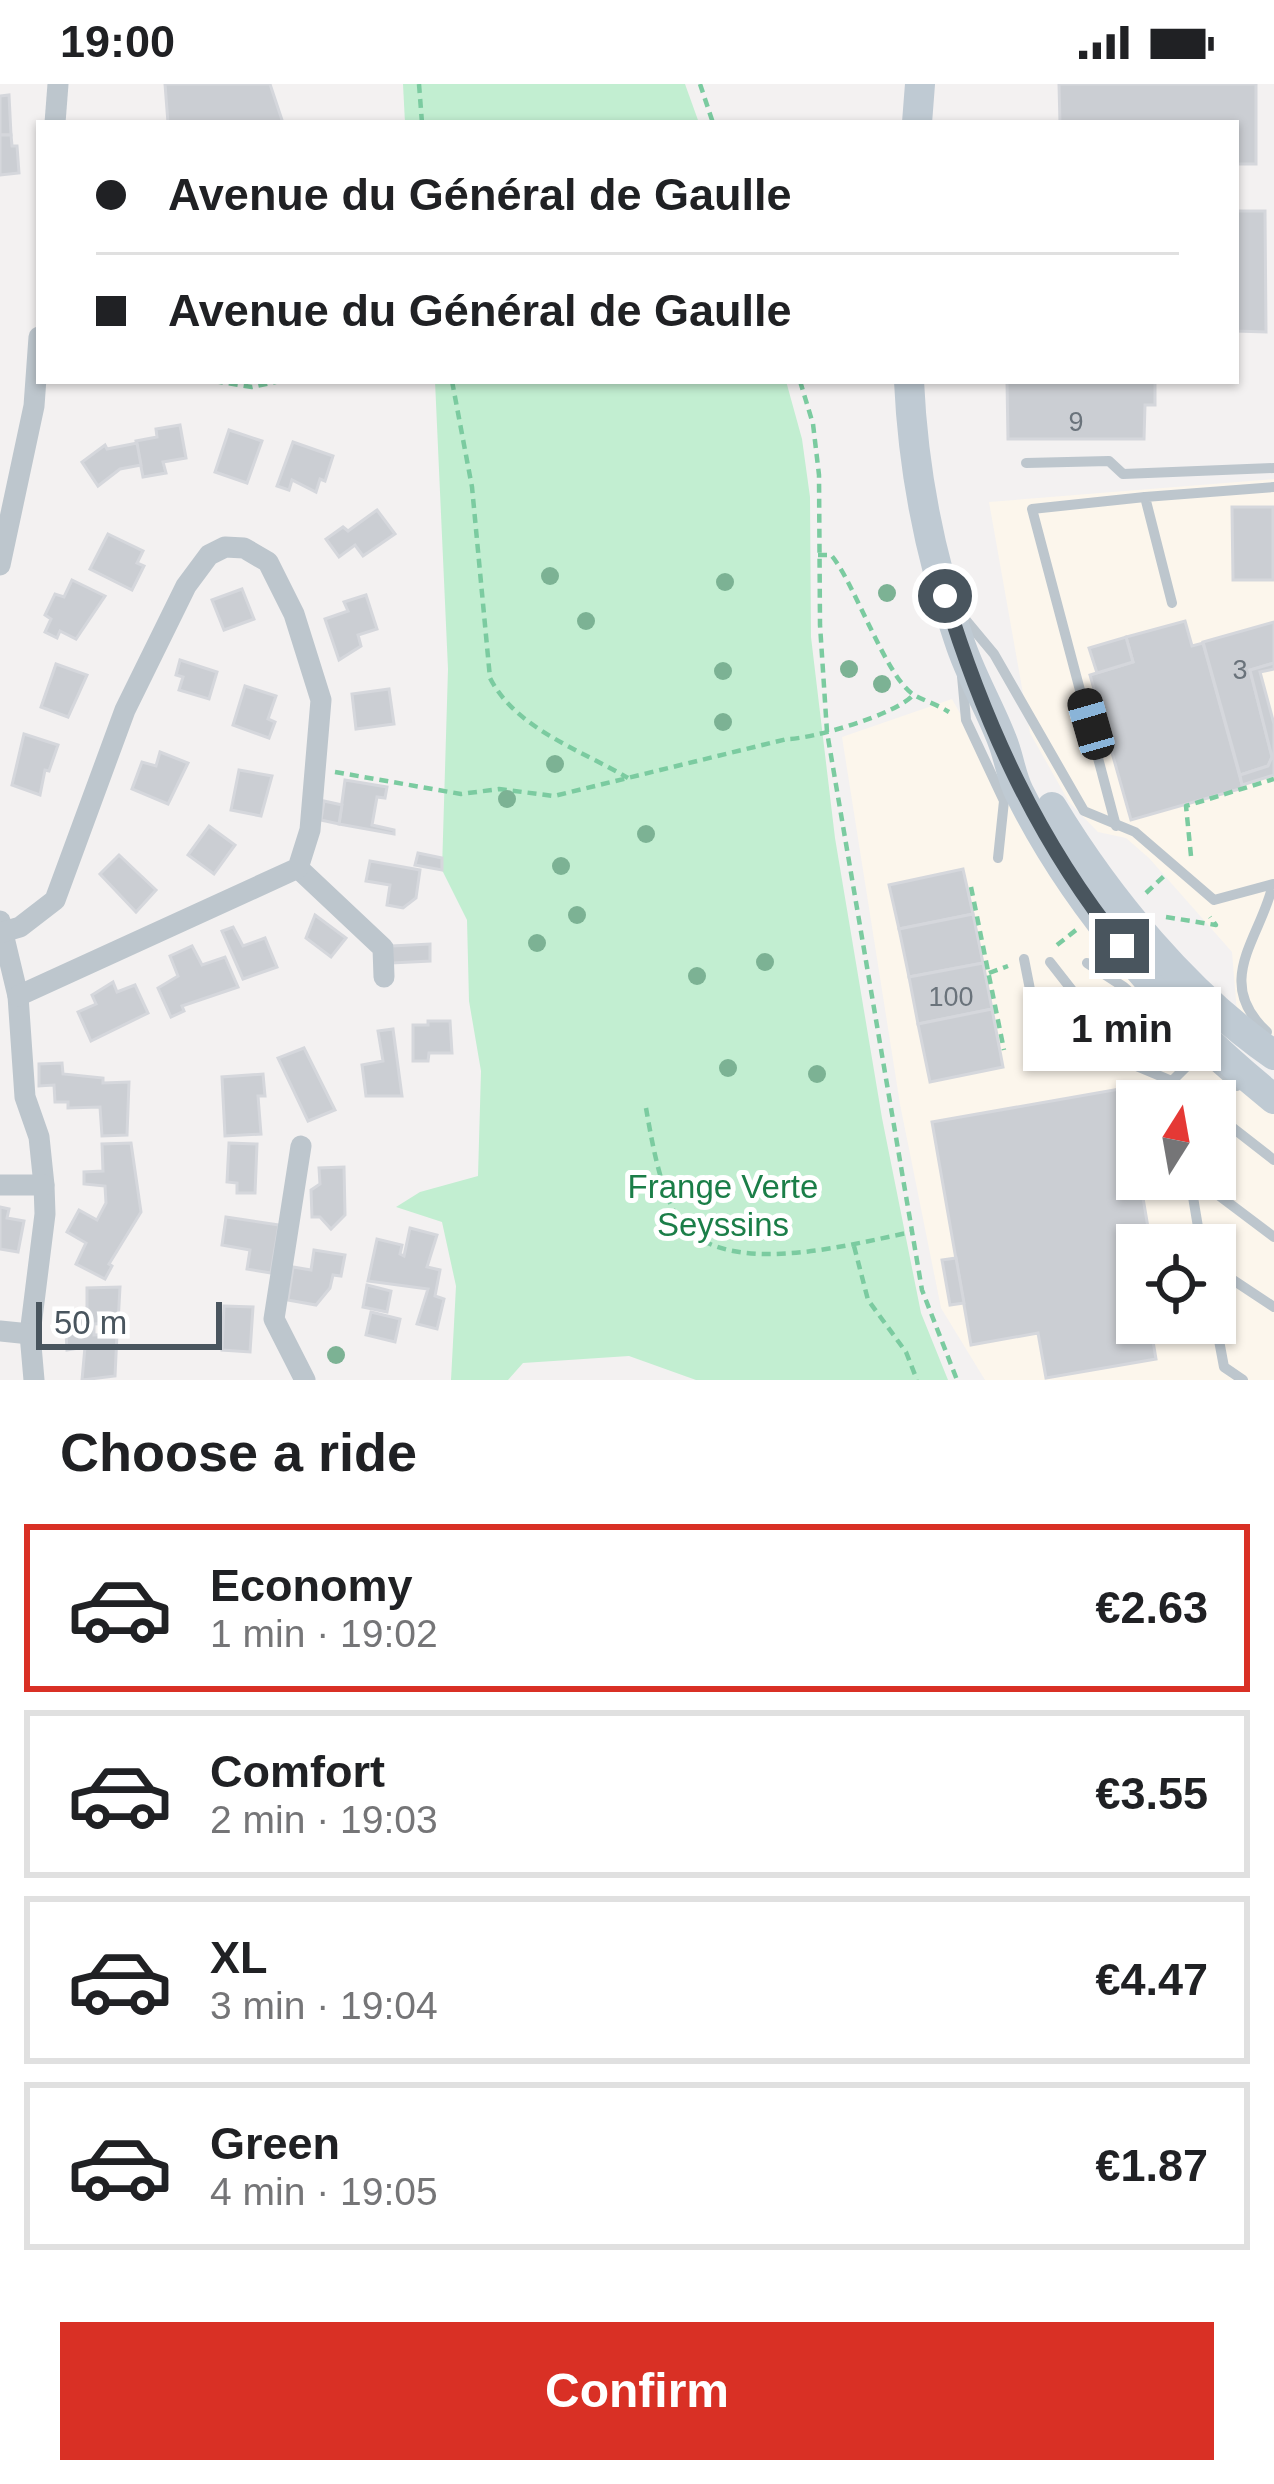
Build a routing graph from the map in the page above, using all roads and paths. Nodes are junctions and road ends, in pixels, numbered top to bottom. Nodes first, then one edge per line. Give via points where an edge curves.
1 (58, 84) edge
2 (419, 84) edge
3 (700, 84) edge
4 (920, 84) edge
5 (55, 120) edge
6 (422, 120) edge
7 (711, 120) edge
8 (917, 120) edge
9 (36, 363) edge
10 (453, 384) edge
11 (801, 384) edge
12 (909, 384) edge
13 (1026, 463) dead end
14 (1274, 468) edge
15 (1274, 487) edge
16 (1145, 497) junction
17 (818, 554) junction
18 (0, 565) edge
19 (945, 596) junction
20 (1172, 603) dead end
21 (959, 643) junction
22 (913, 695) junction
23 (959, 724) dead end
24 (827, 732) junction
25 (1002, 740) junction
26 (339, 774) dead end
27 (628, 778) junction
28 (1116, 826) junction
29 (998, 858) dead end
30 (298, 868) junction
31 (1173, 868) junction
32 (1274, 884) edge
33 (970, 886) dead end
34 (1141, 897) dead end
35 (2, 926) edge
36 (1024, 959) dead end
37 (1050, 962) dead end
38 (1087, 963) dead end
39 (384, 977) dead end
40 (18, 996) junction
41 (1101, 1028) junction
42 (1274, 1039) edge
43 (1004, 1050) dead end
44 (1198, 1055) junction
45 (1274, 1055) edge
46 (1170, 1080) edge
47 (1173, 1080) edge
48 (1274, 1104) edge
49 (646, 1108) dead end
50 (1236, 1130) edge
51 (302, 1146) dead end
52 (1274, 1160) edge
53 (0, 1185) edge
54 (44, 1185) junction
55 (1223, 1200) edge
56 (912, 1232) junction
57 (1274, 1237) edge
58 (853, 1244) junction
59 (1236, 1282) edge
60 (1274, 1307) edge
61 (0, 1331) edge
62 (30, 1334) junction
63 (1220, 1344) edge
64 (34, 1380) edge
65 (305, 1380) edge
66 (916, 1380) edge
67 (957, 1380) edge
68 (1243, 1380) edge

1 - 5 street
2 - 6 path
3 - 7 path
4 - 8 main road
9 - 18 street via 24,465
10 - 27 path via 472,487 490,678 522,719
11 - 17 path via 820,475
12 - 19 main road via 916,466
13 - 14 lane via 1108,461 1123,474
15 - 16 lane
16 - 20 lane
16 - 28 lane via 1031,509
17 - 22 path via 837,561
17 - 24 path
19 - 21 main road
19 - 28 lane via 994,654 1084,811
21 - 25 main road
21 - 29 lane via 966,720 1004,801
22 - 23 path
22 - 24 path
24 - 27 path
24 - 56 path
25 - 45 main road via 1124,908 1233,1027
25 - 48 main road via 1018,790 1097,915 1215,1050
26 - 27 path via 461,794 499,788 554,796
28 - 31 lane via 1135,832
30 - 35 street via 310,830 322,700 268,562 225,547 208,555 186,586 125,710 55,900 20,927
30 - 39 street via 383,948
30 - 40 street
31 - 32 lane via 1214,900
31 - 34 path
32 - 42 lane via 1243,955 1242,988 1252,1018
33 - 43 path
35 - 40 street
36 - 41 lane via 1039,1035
37 - 41 lane
38 - 44 lane
40 - 54 street via 25,1097
41 - 46 lane via 1130,1063
44 - 47 lane
44 - 48 lane
49 - 58 path via 678,1218 720,1250 780,1254
50 - 52 lane
51 - 65 street via 274,1319
53 - 54 street
54 - 62 street
55 - 57 lane
56 - 58 path
56 - 67 path via 922,1290
58 - 66 path via 868,1300
59 - 60 lane
61 - 62 street
62 - 64 street
63 - 68 lane via 1224,1367

